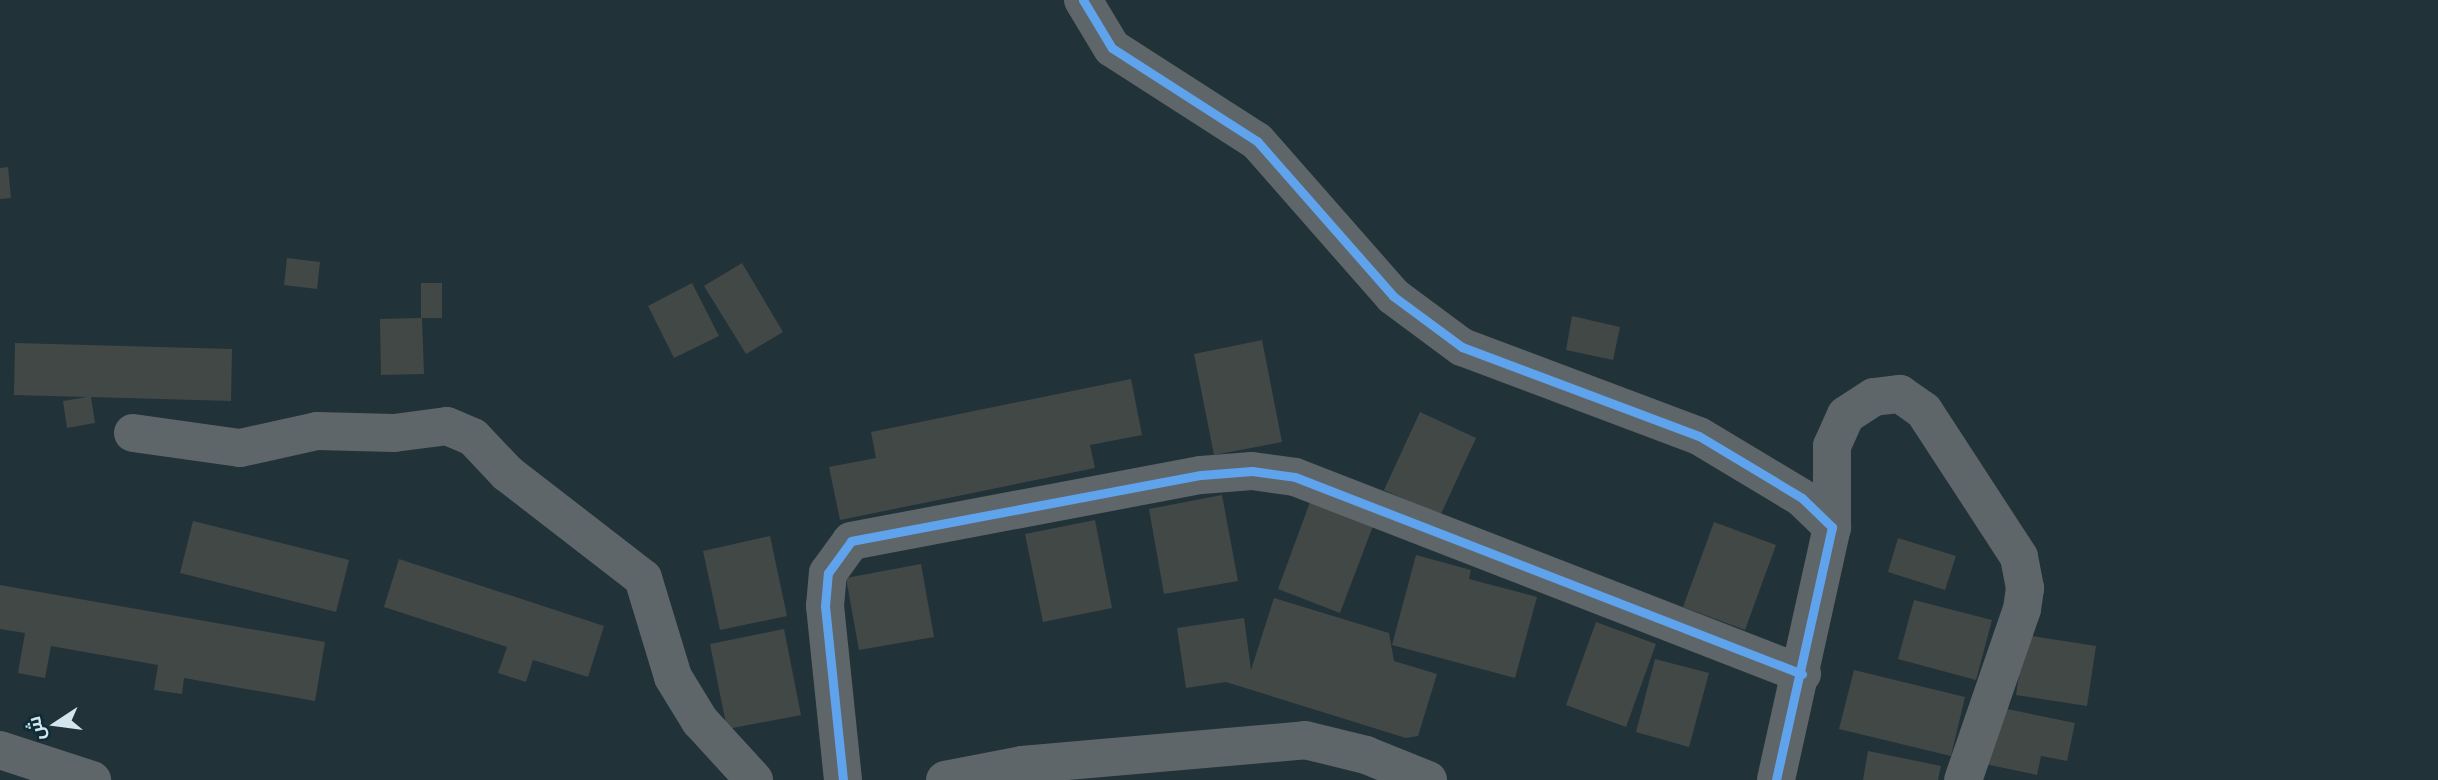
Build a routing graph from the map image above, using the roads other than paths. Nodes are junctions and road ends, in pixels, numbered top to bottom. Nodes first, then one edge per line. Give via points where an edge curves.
1 (1083, 0) edge
2 (133, 433) dead end
3 (1832, 527) junction
4 (1802, 674) junction
5 (1791, 723) junction
6 (0, 750) edge
7 (92, 780) edge
8 (754, 780) edge
9 (843, 780) edge
10 (945, 780) edge
11 (1428, 780) edge
12 (1750, 780) edge
13 (1776, 780) edge
14 (1963, 780) edge

1 - 3 street via 1112,48 1257,141 1393,296 1462,347 1699,436 1802,498
2 - 8 street via 240,448 317,431 394,433 447,426 473,437 507,473 643,578 673,677 700,721
3 - 4 street
3 - 14 street via 1832,446 1846,415 1874,397 1900,394 1924,411 2019,557 2025,588 2022,609
4 - 5 street
4 - 9 street via 1294,477 1252,471 1201,475 851,541 828,573 825,606
5 - 12 street
5 - 13 street
6 - 7 street
10 - 11 street via 1021,765 1305,740 1366,755

